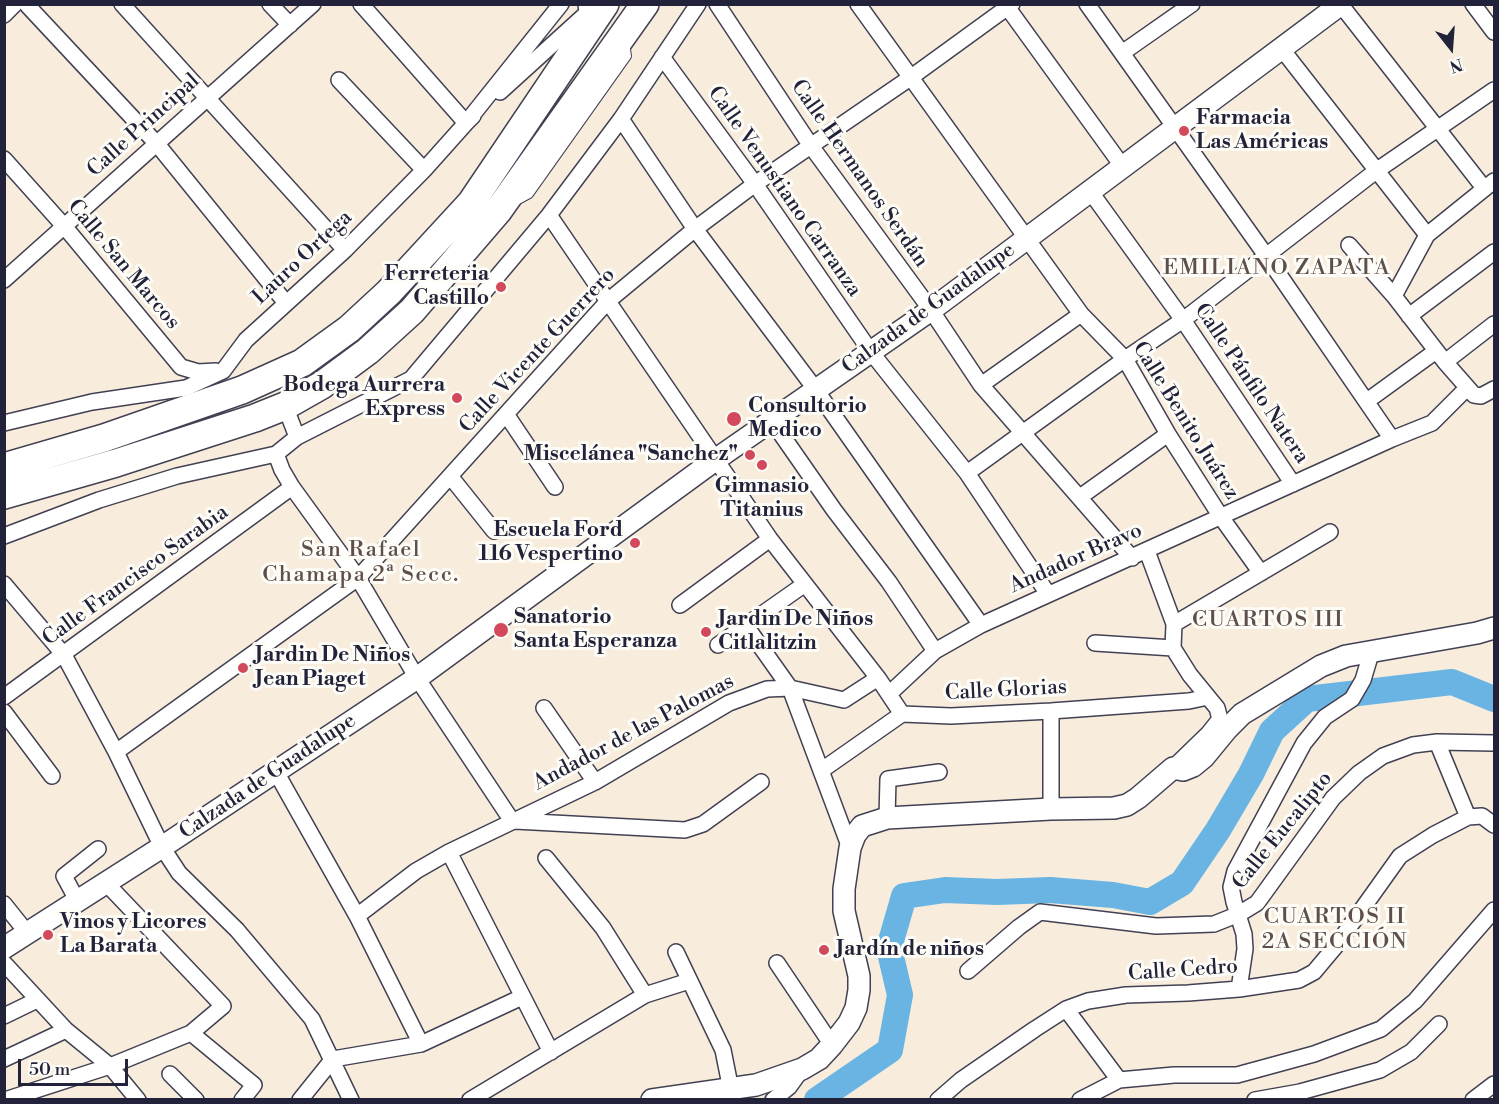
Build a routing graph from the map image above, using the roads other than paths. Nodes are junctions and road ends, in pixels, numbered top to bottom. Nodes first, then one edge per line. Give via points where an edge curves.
1 (122, 4) edge
2 (270, 4) edge
3 (313, 4) edge
4 (361, 4) edge
5 (561, 4) edge
6 (645, 4) edge
7 (698, 4) edge
8 (717, 4) edge
9 (858, 4) edge
10 (1087, 4) edge
11 (1192, 4) edge
12 (1473, 4) edge
13 (22, 5) edge
14 (1341, 5) edge
15 (1008, 6) edge
16 (593, 7) edge
17 (4, 15) edge
18 (290, 25) junction
19 (1494, 32) edge
20 (567, 42) dead end
21 (1281, 48) junction
22 (1122, 53) junction
23 (662, 57) junction
24 (910, 78) junction
25 (339, 80) dead end
26 (1494, 90) edge
27 (206, 99) junction
28 (621, 119) junction
29 (466, 123) junction
30 (1438, 127) junction
31 (1176, 128) junction
32 (157, 144) junction
33 (811, 146) junction
34 (4, 159) edge
35 (1123, 167) junction
36 (424, 170) junction
37 (1376, 171) junction
38 (755, 184) junction
39 (1489, 185) edge
40 (1090, 191) junction
41 (549, 215) junction
42 (64, 226) junction
43 (695, 229) junction
44 (1427, 235) junction
45 (1027, 238) junction
46 (1349, 245) dead end
47 (345, 250) junction
48 (1494, 252) edge
49 (1267, 257) junction
50 (7, 274) edge
51 (1394, 296) junction
52 (608, 301) junction
53 (286, 303) junction
54 (931, 310) junction
55 (1081, 314) junction
56 (1409, 316) junction
57 (1183, 320) junction
58 (1494, 324) edge
59 (871, 352) junction
60 (1440, 357) junction
61 (1125, 359) junction
62 (223, 371) junction
63 (981, 385) junction
64 (186, 388) junction
65 (1467, 388) junction
66 (1494, 389) edge
67 (816, 390) junction
68 (1366, 401) junction
69 (285, 406) junction
70 (506, 414) junction
71 (771, 420) junction
72 (4, 423) edge
73 (138, 426) junction
74 (1024, 433) junction
75 (1168, 434) junction
76 (297, 436) junction
77 (1392, 440) junction
78 (276, 454) junction
79 (716, 460) junction
80 (4, 467) edge
81 (967, 473) junction
82 (450, 476) junction
83 (1293, 484) junction
84 (292, 487) junction
85 (555, 487) dead end
86 (4, 495) edge
87 (1080, 497) junction
88 (1221, 517) junction
89 (494, 531) dead end
90 (1330, 532) dead end
91 (4, 536) edge
92 (770, 539) junction
93 (1147, 551) junction
94 (1132, 558) junction
95 (1261, 573) junction
96 (358, 578) junction
97 (4, 584) edge
98 (805, 584) junction
99 (1048, 594) junction
100 (680, 605) dead end
101 (1174, 624) junction
102 (981, 625) junction
103 (747, 626) junction
104 (1494, 628) edge
105 (1095, 643) dead end
106 (718, 645) dead end
107 (1173, 648) junction
108 (1372, 650) junction
109 (935, 651) junction
110 (64, 655) junction
111 (417, 678) junction
112 (878, 678) junction
113 (790, 688) junction
114 (889, 694) junction
115 (4, 697) edge
116 (1208, 697) junction
117 (544, 708) dead end
118 (1051, 711) junction
119 (4, 712) edge
120 (902, 714) junction
121 (1437, 742) junction
122 (1494, 743) edge
123 (116, 752) junction
124 (1173, 768) junction
125 (822, 770) junction
126 (276, 772) junction
127 (939, 772) dead end
128 (52, 776) dead end
129 (595, 782) junction
130 (761, 782) dead end
131 (1051, 808) junction
132 (1468, 817) junction
133 (887, 818) junction
134 (512, 821) junction
135 (1494, 825) edge
136 (162, 847) junction
137 (850, 848) junction
138 (98, 849) dead end
139 (449, 852) junction
140 (546, 858) dead end
141 (106, 883) junction
142 (78, 902) junction
143 (4, 904) edge
144 (1494, 910) edge
145 (1239, 914) junction
146 (357, 916) junction
147 (28, 934) junction
148 (4, 948) edge
149 (676, 952) dead end
150 (4, 963) edge
151 (777, 963) dead end
152 (968, 971) dead end
153 (689, 981) junction
154 (1239, 989) junction
155 (645, 994) junction
156 (522, 997) junction
157 (37, 1000) junction
158 (1066, 1010) junction
159 (4, 1016) edge
160 (1439, 1024) dead end
161 (66, 1030) junction
162 (191, 1033) junction
163 (421, 1044) junction
164 (832, 1045) junction
165 (551, 1052) junction
166 (4, 1059) edge
167 (333, 1059) junction
168 (110, 1066) junction
169 (802, 1069) junction
170 (170, 1074) dead end
171 (1119, 1080) junction
172 (1494, 1084) edge
173 (731, 1090) junction
174 (5, 1100) edge
175 (138, 1100) edge
176 (196, 1100) edge
177 (242, 1100) edge
178 (300, 1100) edge
179 (351, 1100) edge
180 (470, 1100) edge
181 (652, 1100) edge
182 (773, 1100) edge
183 (938, 1100) edge
184 (1080, 1100) edge
185 (1255, 1100) edge
186 (1473, 1100) edge

1 - 27 street
2 - 18 street
3 - 18 street, Calle Principal
4 - 29 street
5 - 29 street, Lauro Ortega
6 - 69 highway via 498,211 412,311 368,351
7 - 23 street
8 - 33 street, Calle Hermanos Serdán
9 - 24 street, Calle Benito Juárez
10 - 22 street
11 - 22 street
12 - 19 street
13 - 17 street
13 - 32 street
14 - 21 street, Calzada de Guadalupe
14 - 30 street
15 - 24 street, Calle Vicente Guerrero
15 - 35 street
16 - 20 lane
16 - 29 street
16 - 73 highway via 479,184 471,203 349,329 302,363 242,390
18 - 27 street, Calle Principal
21 - 31 street, Calzada de Guadalupe
21 - 37 street
22 - 31 street
23 - 28 street
23 - 38 street, Calle Venustiano Carranza
24 - 33 street, Calle Vicente Guerrero
24 - 45 street, Calle Benito Juárez
25 - 36 street
26 - 30 street
27 - 32 street, Calle Principal
27 - 47 street
28 - 41 street
28 - 43 street
29 - 36 street, Lauro Ortega
30 - 37 street
30 - 39 street
31 - 35 street, Calzada de Guadalupe
31 - 49 street
32 - 42 street, Calle Principal
32 - 53 street
33 - 38 street, Calle Vicente Guerrero
33 - 54 street, Calle Hermanos Serdán
34 - 42 street, Calle San Marcos
35 - 40 street, Calzada de Guadalupe
36 - 47 street, Lauro Ortega
37 - 44 street
37 - 49 street
38 - 43 street, Calle Vicente Guerrero
38 - 59 street, Calle Venustiano Carranza
39 - 44 street
40 - 45 street, Calzada de Guadalupe
40 - 57 street, Calle Pánfilo Natera
41 - 52 street
41 - 76 street via 411,380
42 - 50 street, Calle Principal
42 - 62 street, Calle San Marcos via 181,367 198,372
43 - 52 street, Calle Vicente Guerrero
43 - 67 street
44 - 51 street
45 - 54 street, Calzada de Guadalupe
45 - 55 street, Calle Benito Juárez
46 - 51 street
47 - 53 street, Lauro Ortega
48 - 56 street
49 - 57 street
49 - 68 street
51 - 56 street
52 - 70 street, Calle Vicente Guerrero
52 - 79 street
53 - 62 street, Lauro Ortega via 246,340
54 - 59 street, Calzada de Guadalupe
54 - 63 street, Calle Hermanos Serdán
55 - 61 street, Calle Benito Juárez
55 - 63 street
56 - 60 street
57 - 61 street
57 - 83 street, Calle Pánfilo Natera
58 - 60 street
59 - 67 street, Calzada de Guadalupe
59 - 81 street, Calle Venustiano Carranza
60 - 65 street
60 - 68 street
61 - 74 street
61 - 75 street, Calle Benito Juárez
62 - 64 street, Lauro Ortega
63 - 74 street, Calle Hermanos Serdán
64 - 72 street, Lauro Ortega via 92,402
64 - 73 street
65 - 66 street via 1481,396
65 - 77 street, Andador Bravo via 1432,423
67 - 71 street, Calzada de Guadalupe
67 - 102 street
68 - 77 street
69 - 76 street
69 - 86 highway via 116,463
70 - 82 street, Calle Vicente Guerrero
70 - 85 street
71 - 79 street, Calzada de Guadalupe
71 - 109 street
73 - 80 highway
74 - 81 street
74 - 87 street, Calle Hermanos Serdán
75 - 87 street
75 - 88 street, Calle Benito Juárez
76 - 78 street
77 - 83 street, Andador Bravo
78 - 84 street
78 - 91 street via 177,476
79 - 92 street
79 - 111 street, Calzada de Guadalupe
81 - 99 street, Calle Venustiano Carranza
82 - 89 street
82 - 96 street, Calle Vicente Guerrero
83 - 88 street, Andador Bravo
84 - 96 street
84 - 110 street, Calle Francisco Sarabia
87 - 94 street, Calle Hermanos Serdán
88 - 93 street, Andador Bravo
88 - 95 street, Calle Benito Juárez
90 - 95 street
92 - 98 street
92 - 100 street
93 - 94 street, Andador Bravo
93 - 101 street
94 - 99 street, Andador Bravo
95 - 101 street
96 - 111 street
96 - 123 street, Calle Vicente Guerrero
97 - 110 street
98 - 103 street
98 - 112 street
99 - 102 street, Andador Bravo
101 - 107 street
102 - 109 street, Andador Bravo
103 - 106 street
103 - 113 street
104 - 108 street
105 - 107 street
107 - 116 street
108 - 124 street via 1321,666 1242,714 1193,766
108 - 145 street via 1353,699 1325,717 1304,743 1235,871 1232,887
109 - 114 street, Andador Bravo
110 - 115 street, Calle Francisco Sarabia
110 - 123 street
111 - 126 street, Calzada de Guadalupe
111 - 134 street
112 - 113 street, Andador de las Palomas via 844,700
112 - 114 street
113 - 125 street
113 - 129 street, Andador de las Palomas via 766,689 729,703
114 - 120 street
116 - 118 street, Calle Glorias
116 - 124 street via 1220,719
117 - 129 street
118 - 120 street, Calle Glorias
118 - 131 street
119 - 128 street
120 - 125 street
121 - 122 street, Calle Eucalipto
121 - 132 street
121 - 145 street, Calle Eucalipto via 1413,745 1383,756 1359,773 1333,798 1257,903
123 - 136 street
124 - 131 street via 1127,806
125 - 137 street
126 - 136 street, Calzada de Guadalupe
126 - 146 street
127 - 133 street via 888,779
129 - 134 street, Andador de las Palomas
130 - 134 street via 703,824 686,830
131 - 133 street
132 - 135 street via 1482,816
132 - 154 street, Calle Cedro via 1400,856 1314,972 1299,980
133 - 137 street via 862,826
134 - 139 street, Andador de las Palomas
136 - 141 street, Calzada de Guadalupe
136 - 167 street via 179,873 237,930 312,1019
137 - 164 street via 844,911 859,990 849,1023
138 - 142 street via 64,876
139 - 146 street, Andador de las Palomas via 416,871
139 - 156 street
140 - 155 street via 603,928
141 - 142 street, Calzada de Guadalupe
141 - 162 street via 223,1006
142 - 147 street, Calzada de Guadalupe
143 - 147 street
144 - 171 street via 1415,1001 1381,1029 1314,1054 1237,1075
145 - 152 street, Calle Eucalipto via 1214,924 1156,926 1040,912
145 - 154 street via 1245,949
146 - 163 street
147 - 148 street, Calzada de Guadalupe
149 - 153 street
150 - 157 street
151 - 164 street
153 - 155 street
153 - 173 street via 723,1050
154 - 158 street, Calle Cedro via 1126,994 1088,1001
155 - 165 street
156 - 163 street
156 - 165 street
157 - 159 street
157 - 161 street
158 - 171 street
158 - 183 street, Calle Cedro via 961,1080
160 - 185 street via 1411,1052 1380,1070
161 - 166 street
161 - 168 street
162 - 168 street
162 - 177 street via 254,1085
163 - 167 street
164 - 169 street
165 - 180 street
167 - 178 street
167 - 179 street
168 - 174 street
168 - 175 street
169 - 173 street
169 - 182 street
170 - 176 street
171 - 184 street
172 - 186 street
173 - 181 street

